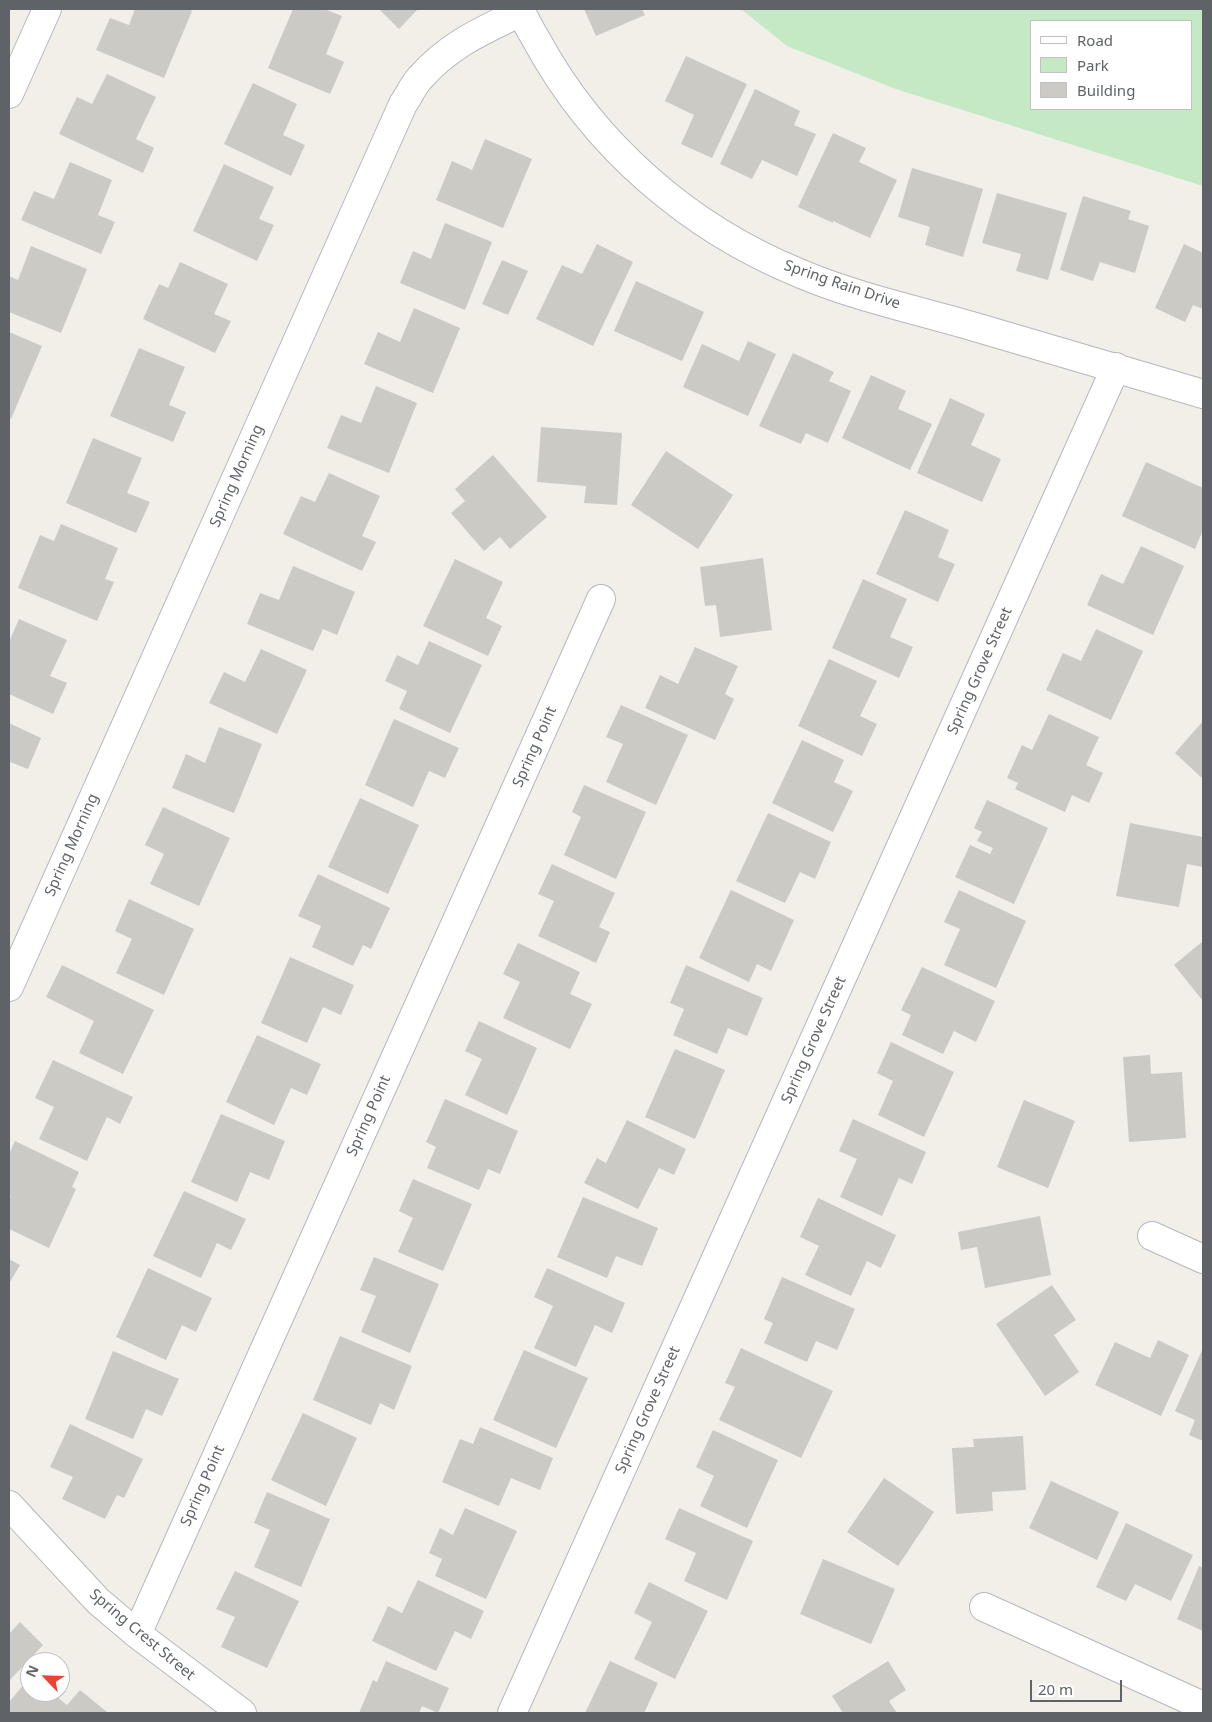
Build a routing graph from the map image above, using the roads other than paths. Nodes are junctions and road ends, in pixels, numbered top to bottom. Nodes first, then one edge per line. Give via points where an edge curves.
1 (47, 9) edge
2 (520, 10) edge
3 (9, 94) edge
4 (1116, 368) junction
5 (1203, 394) edge
6 (601, 599) dead end
7 (9, 986) edge
8 (1152, 1236) dead end
9 (1203, 1259) edge
10 (9, 1505) edge
11 (984, 1607) dead end
12 (137, 1634) junction
13 (1203, 1706) edge
14 (242, 1713) edge
15 (512, 1713) edge

1 - 3 street
2 - 4 street, Spring Rain Drive via 549,64 617,150 657,188 751,251 852,292
2 - 7 street, Spring Morning via 463,41 439,59 419,79 404,104
4 - 5 street, Spring Rain Drive
4 - 15 street, Spring Grove Street
6 - 12 street, Spring Point
8 - 9 street
10 - 12 street, Spring Crest Street via 98,1601
11 - 13 street
12 - 14 street, Spring Crest Street

